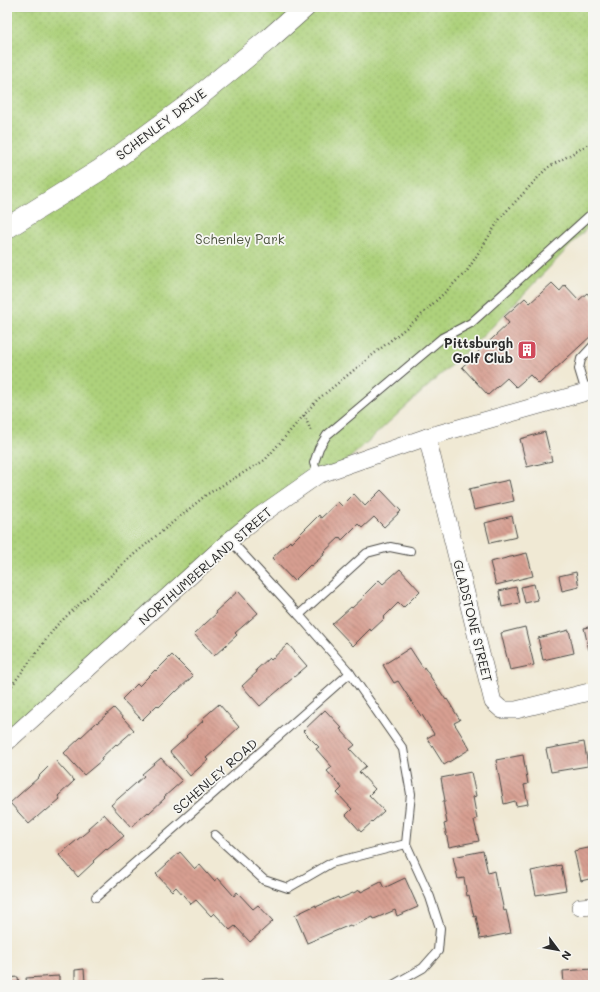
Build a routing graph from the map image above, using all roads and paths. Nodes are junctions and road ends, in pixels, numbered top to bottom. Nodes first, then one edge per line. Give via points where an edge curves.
1 (305, 7) edge
2 (593, 140) edge
3 (593, 215) edge
4 (7, 228) edge
5 (593, 346) edge
6 (590, 391) edge
7 (304, 415) junction
8 (427, 437) junction
9 (319, 448) junction
10 (318, 475) junction
11 (230, 540) junction
12 (410, 551) dead end
13 (299, 615) junction
14 (350, 673) junction
15 (593, 691) edge
16 (7, 692) edge
17 (7, 742) edge
18 (215, 835) dead end
19 (406, 844) junction
20 (96, 897) dead end
21 (394, 985) edge

1 - 4 street, SCHENLEY DRIVE via 170,119 100,170
2 - 7 path via 547,168 501,217 467,271 417,319 317,400
3 - 9 lane via 471,323 442,338 327,435
5 - 6 lane via 581,359 579,369
6 - 8 street, NORTHUMBERLAND STREET
7 - 9 path
7 - 16 path via 265,460 206,495 132,556 57,625
8 - 10 street, NORTHUMBERLAND STREET
8 - 15 street, GLADSTONE STREET via 493,702 502,710 516,710
9 - 10 lane via 314,463
10 - 11 street, NORTHUMBERLAND STREET
11 - 13 lane
11 - 17 street, NORTHUMBERLAND STREET
12 - 13 lane via 390,547 366,553
13 - 14 lane
14 - 19 lane via 403,749 411,794
14 - 20 lane, SCHENLEY ROAD
18 - 19 lane via 264,880 288,888 330,863
19 - 21 lane via 430,897 440,928 438,951 423,968

